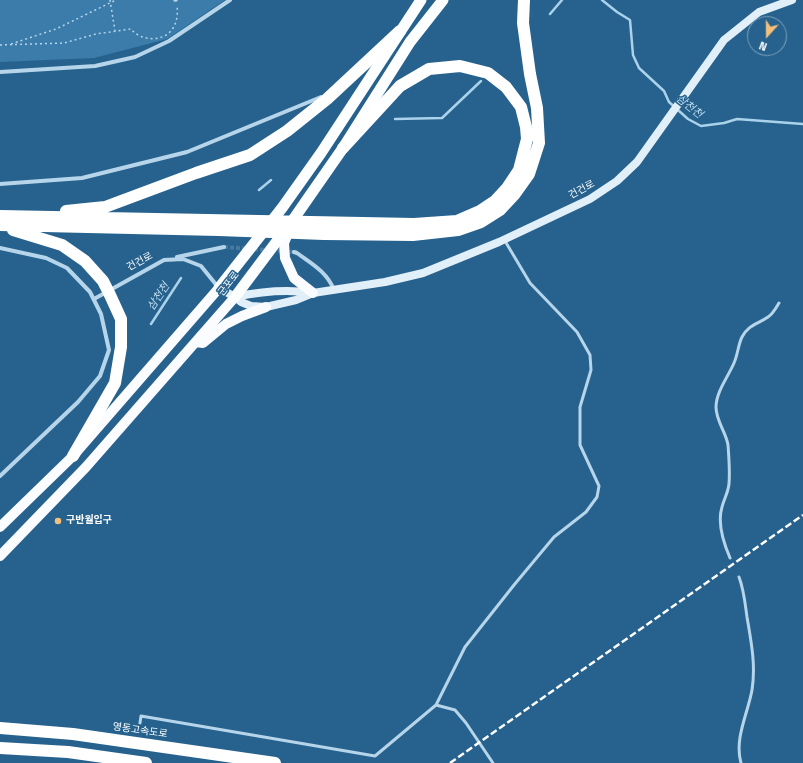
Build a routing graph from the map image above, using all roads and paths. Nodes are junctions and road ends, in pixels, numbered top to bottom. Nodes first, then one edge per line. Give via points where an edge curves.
1 (110, 0) edge
2 (116, 0) edge
3 (176, 0) edge
4 (230, 0) edge
5 (421, 0) edge
6 (443, 0) edge
7 (524, 0) edge
8 (792, 0) edge
9 (110, 3) junction
10 (115, 31) junction
11 (400, 31) junction
12 (8, 45) junction
13 (0, 46) edge
14 (0, 72) edge
15 (337, 91) junction
16 (343, 148) junction
17 (0, 184) edge
18 (295, 217) junction
19 (4, 222) edge
20 (325, 228) junction
21 (504, 240) junction
22 (0, 248) edge
23 (224, 248) tunnel mouth
24 (294, 252) tunnel mouth
25 (164, 260) junction
26 (219, 288) junction
27 (334, 290) junction
28 (313, 293) junction
29 (235, 297) junction
30 (94, 299) junction
31 (779, 303) dead end
32 (266, 307) junction
33 (196, 342) junction
34 (72, 456) junction
35 (0, 476) edge
36 (11, 516) junction
37 (0, 521) edge
38 (0, 527) edge
39 (0, 556) edge
40 (730, 558) dead end
41 (739, 577) dead end
42 (436, 705) junction
43 (140, 723) dead end
44 (0, 728) edge
45 (0, 748) edge
46 (492, 762) edge
47 (146, 763) edge
48 (275, 763) edge
49 (741, 763) edge

1 - 9 path
2 - 9 path
3 - 10 path via 176,20 169,33 154,39 139,36 130,29
4 - 14 street via 169,41 135,57 95,66
5 - 11 highway, 군포로
6 - 16 highway, 군포로 via 410,42
7 - 20 highway via 523,23 537,108 539,143 529,174 514,195 500,210 481,222 458,230 413,235
8 - 21 main road, 건건로 via 760,12 724,40 637,162 617,181 590,199
9 - 10 path
9 - 12 path via 56,29
10 - 12 path via 64,43
11 - 15 highway
11 - 26 highway, 군포로 via 321,153 282,208
12 - 13 path
15 - 17 street via 187,152 82,178
15 - 19 highway via 250,155 188,175 105,207
16 - 18 highway, 군포로
16 - 20 highway via 400,86 429,69 460,66 488,72 506,87 521,107 526,126 527,139 520,170 495,201 480,211 457,221
18 - 28 main road via 284,243 285,258 294,278
18 - 29 highway, 군포로
19 - 20 highway
19 - 34 highway via 27,234 62,246 85,261 103,281 121,320 121,347 115,383
21 - 27 main road, 건건로 via 423,272 385,282
21 - 42 lane via 530,283 577,332 590,355 591,370 580,407 580,445 599,486 597,497 586,512 554,537 465,647
22 - 30 street via 46,258 67,268
23 - 25 street
24 - 27 street via 321,270
25 - 26 street, 건건로 via 183,259 201,266
25 - 30 street, 건건로
26 - 29 main road, 건건로
26 - 34 main road, 군포로
27 - 28 main road, 건건로
28 - 29 main road, 건건로 via 300,291
28 - 32 main road, 건건로
29 - 32 main road, 건건로 via 251,306
29 - 33 main road, 군포로
30 - 35 street via 101,314 109,350 100,376 78,402
31 - 40 lane via 769,317 751,325 745,331 735,362 718,397 716,408 725,433 729,472 727,495 720,515
32 - 33 main road via 226,324 203,343
33 - 39 main road, 군포로 via 86,467
34 - 36 main road, 군포로
36 - 37 street
36 - 38 main road, 군포로
41 - 49 lane via 754,656 752,691 739,748
42 - 43 lane via 375,756 141,716
42 - 46 lane via 455,710
44 - 48 highway, 영동고속도로 via 73,734
45 - 47 highway via 68,752

